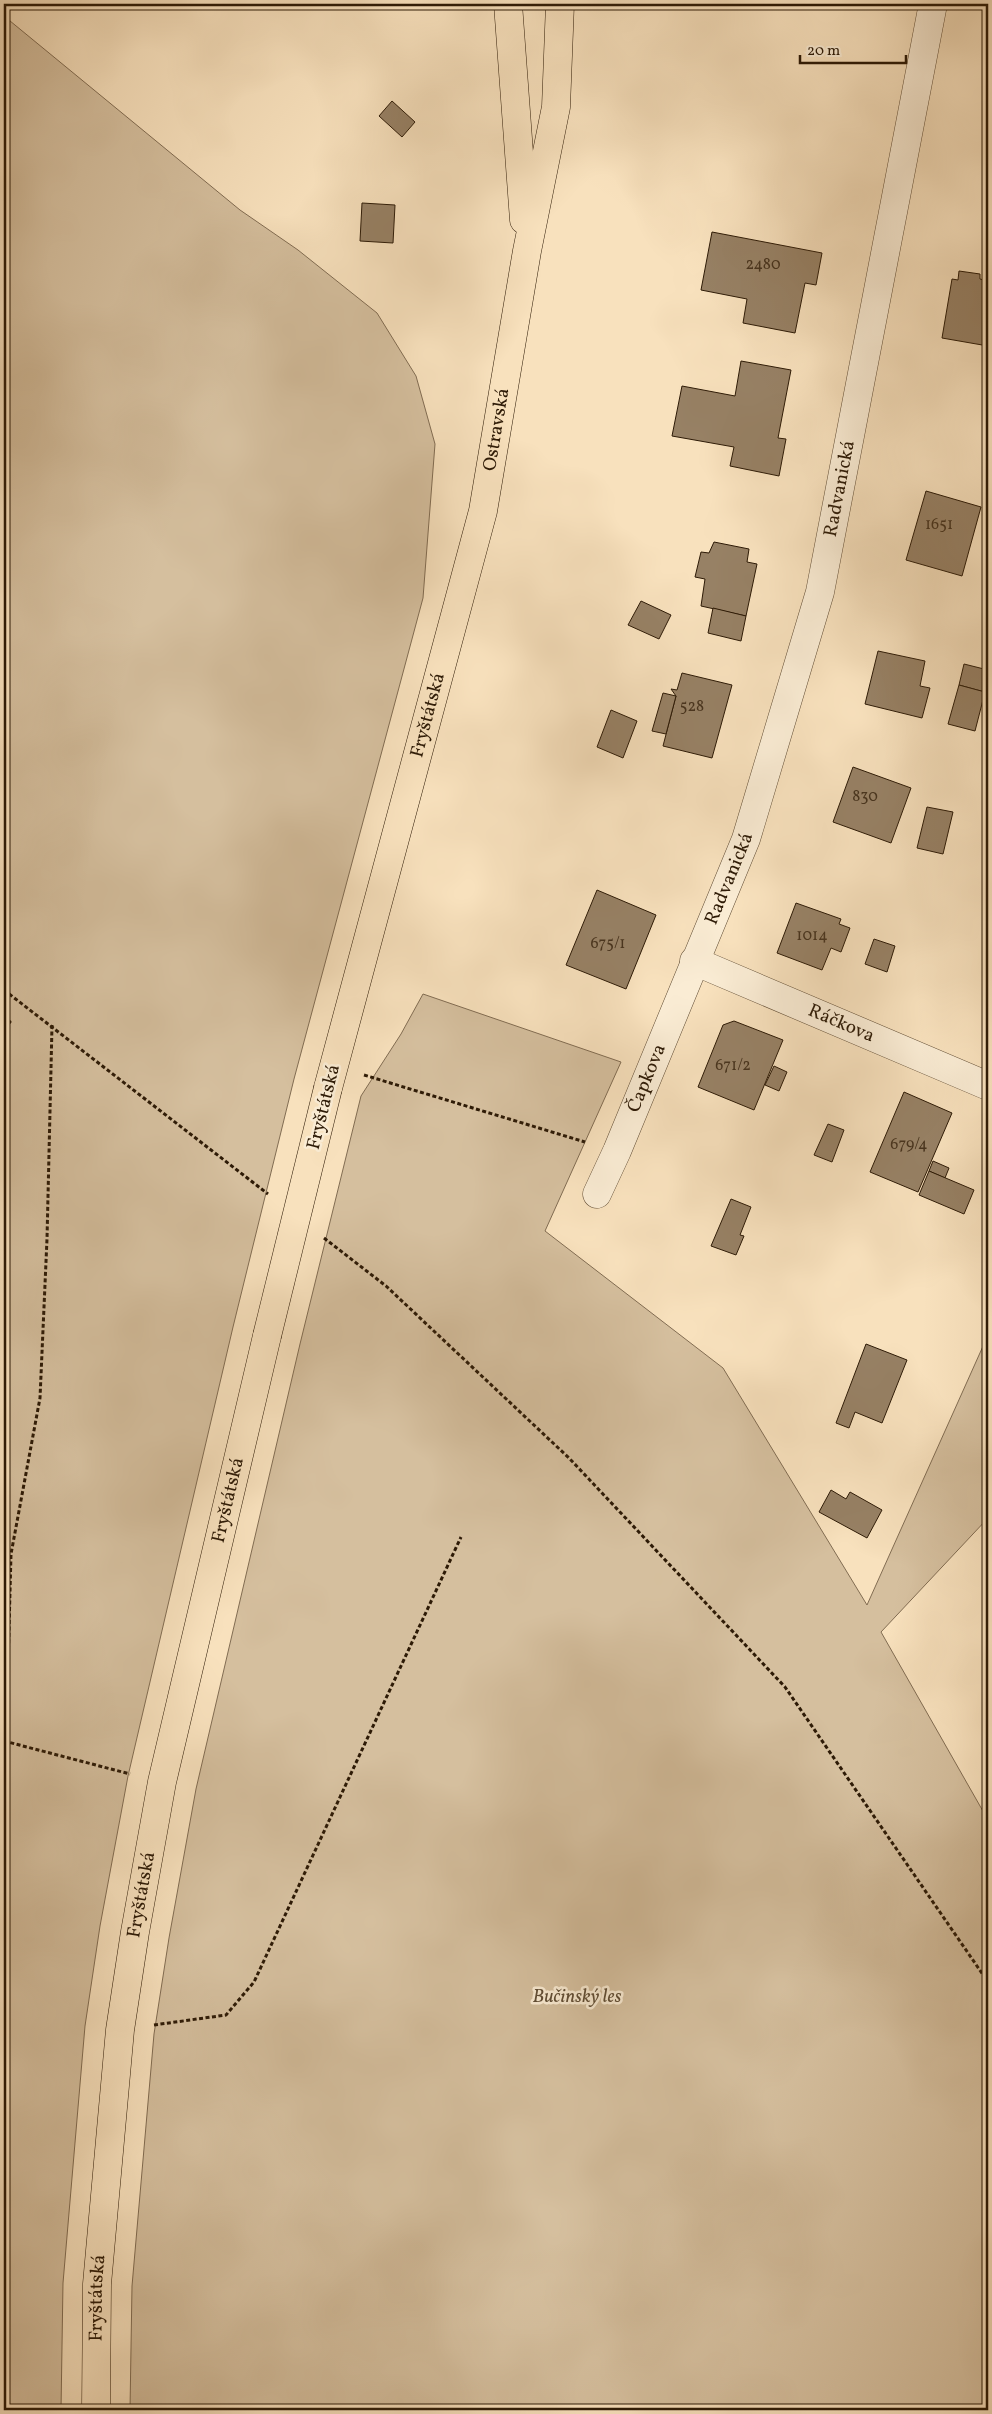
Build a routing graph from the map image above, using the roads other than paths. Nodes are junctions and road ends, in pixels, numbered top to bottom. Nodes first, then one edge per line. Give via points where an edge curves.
1 (508, 4) edge
2 (560, 4) edge
3 (933, 4) edge
4 (527, 251) junction
5 (456, 606) joint
6 (694, 961) junction
7 (988, 1086) edge
8 (597, 1194) dead end
9 (96, 2410) edge

1 - 4 main road, Ostravská
2 - 4 main road, Ostravská via 556,107
3 - 6 street, Radvanická via 820,592 746,839
4 - 5 main road, Ostravská via 483,511
5 - 9 main road, Fryštátská, bridge via 331,1077 162,1782 120,2030 97,2284
6 - 7 street, Ráčkova
6 - 8 street, Čapkova

